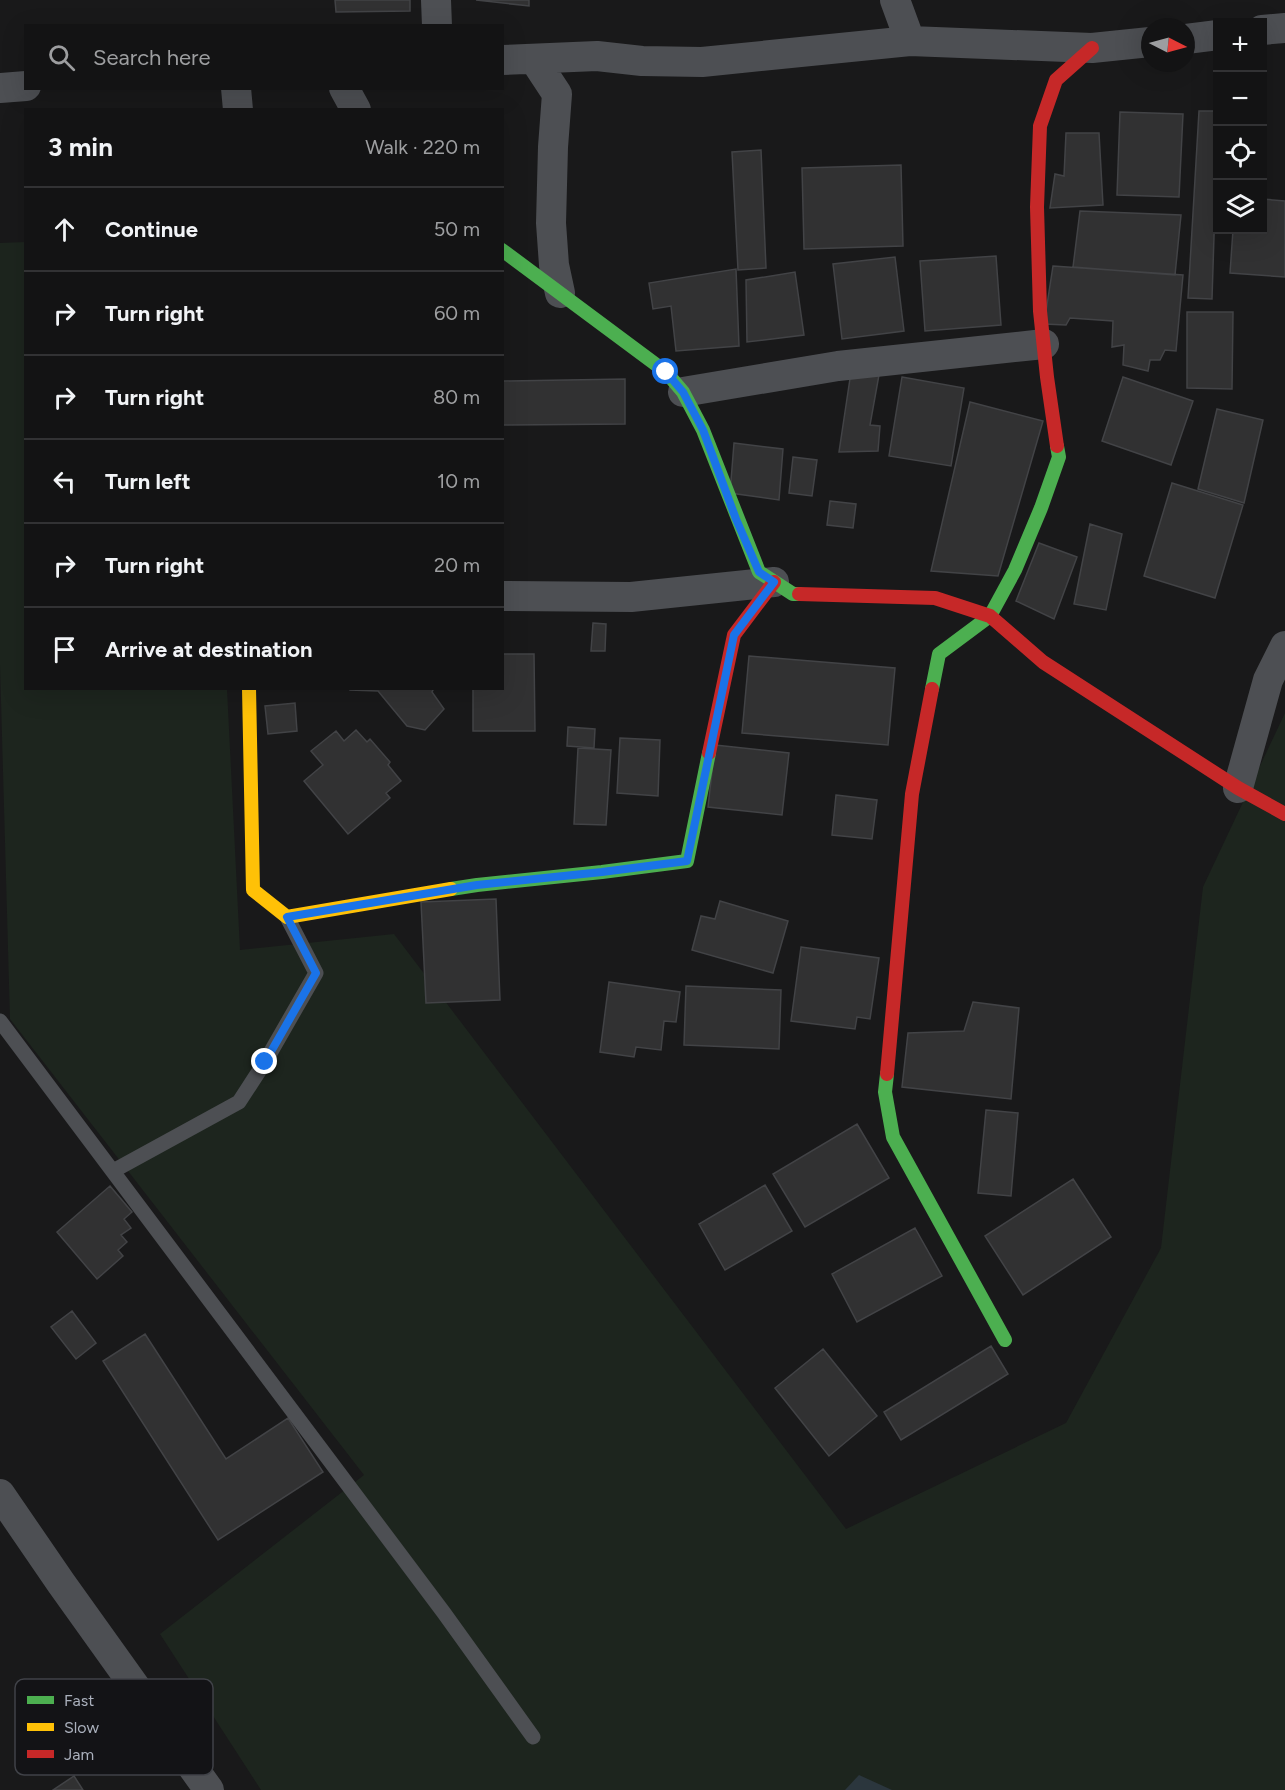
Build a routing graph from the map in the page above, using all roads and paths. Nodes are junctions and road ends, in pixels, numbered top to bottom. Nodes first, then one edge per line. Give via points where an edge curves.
1 (436, 0) edge
2 (896, 0) edge
3 (436, 24) edge
4 (1285, 28) edge
5 (1267, 30) edge
6 (1213, 36) edge
7 (1195, 38) edge
8 (910, 41) junction
9 (1141, 43) edge
10 (1092, 48) junction
11 (534, 59) junction
12 (504, 60) edge
13 (24, 86) edge
14 (0, 88) edge
15 (236, 90) edge
16 (345, 90) edge
17 (238, 108) edge
18 (355, 108) edge
19 (504, 251) edge
20 (560, 293) junction
21 (1044, 344) junction
22 (683, 392) junction
23 (774, 582) junction
24 (504, 596) edge
25 (990, 616) junction
26 (1285, 646) edge
27 (249, 690) edge
28 (1238, 788) junction
29 (1285, 813) edge
30 (287, 917) junction
31 (0, 1021) edge
32 (113, 1172) junction
33 (1005, 1340) dead end
34 (0, 1494) edge
35 (130, 1679) edge
36 (534, 1737) dead end
37 (198, 1775) edge
38 (209, 1790) edge

1 - 3 street
2 - 8 street
4 - 5 street
6 - 7 street
8 - 10 street
8 - 11 street via 702,62 597,56
9 - 10 street
10 - 21 street via 1056,80 1040,126 1037,207
11 - 12 street
11 - 20 street via 557,94 551,223
13 - 14 street
15 - 17 street
16 - 18 street
19 - 20 street
20 - 22 street via 666,372
21 - 22 street via 838,366
21 - 25 street via 1059,457 1015,570
22 - 23 street via 703,430 759,572
23 - 24 street via 630,597
23 - 25 street via 793,594 935,598
23 - 30 street via 734,635 687,861 477,885
25 - 28 street via 1043,662
25 - 33 street via 939,654 912,794 885,1092 893,1137
26 - 28 street via 1268,680
27 - 30 street via 253,890
28 - 29 street
30 - 32 lane via 316,973 239,1102
31 - 32 lane
32 - 36 lane
34 - 35 street
37 - 38 street

